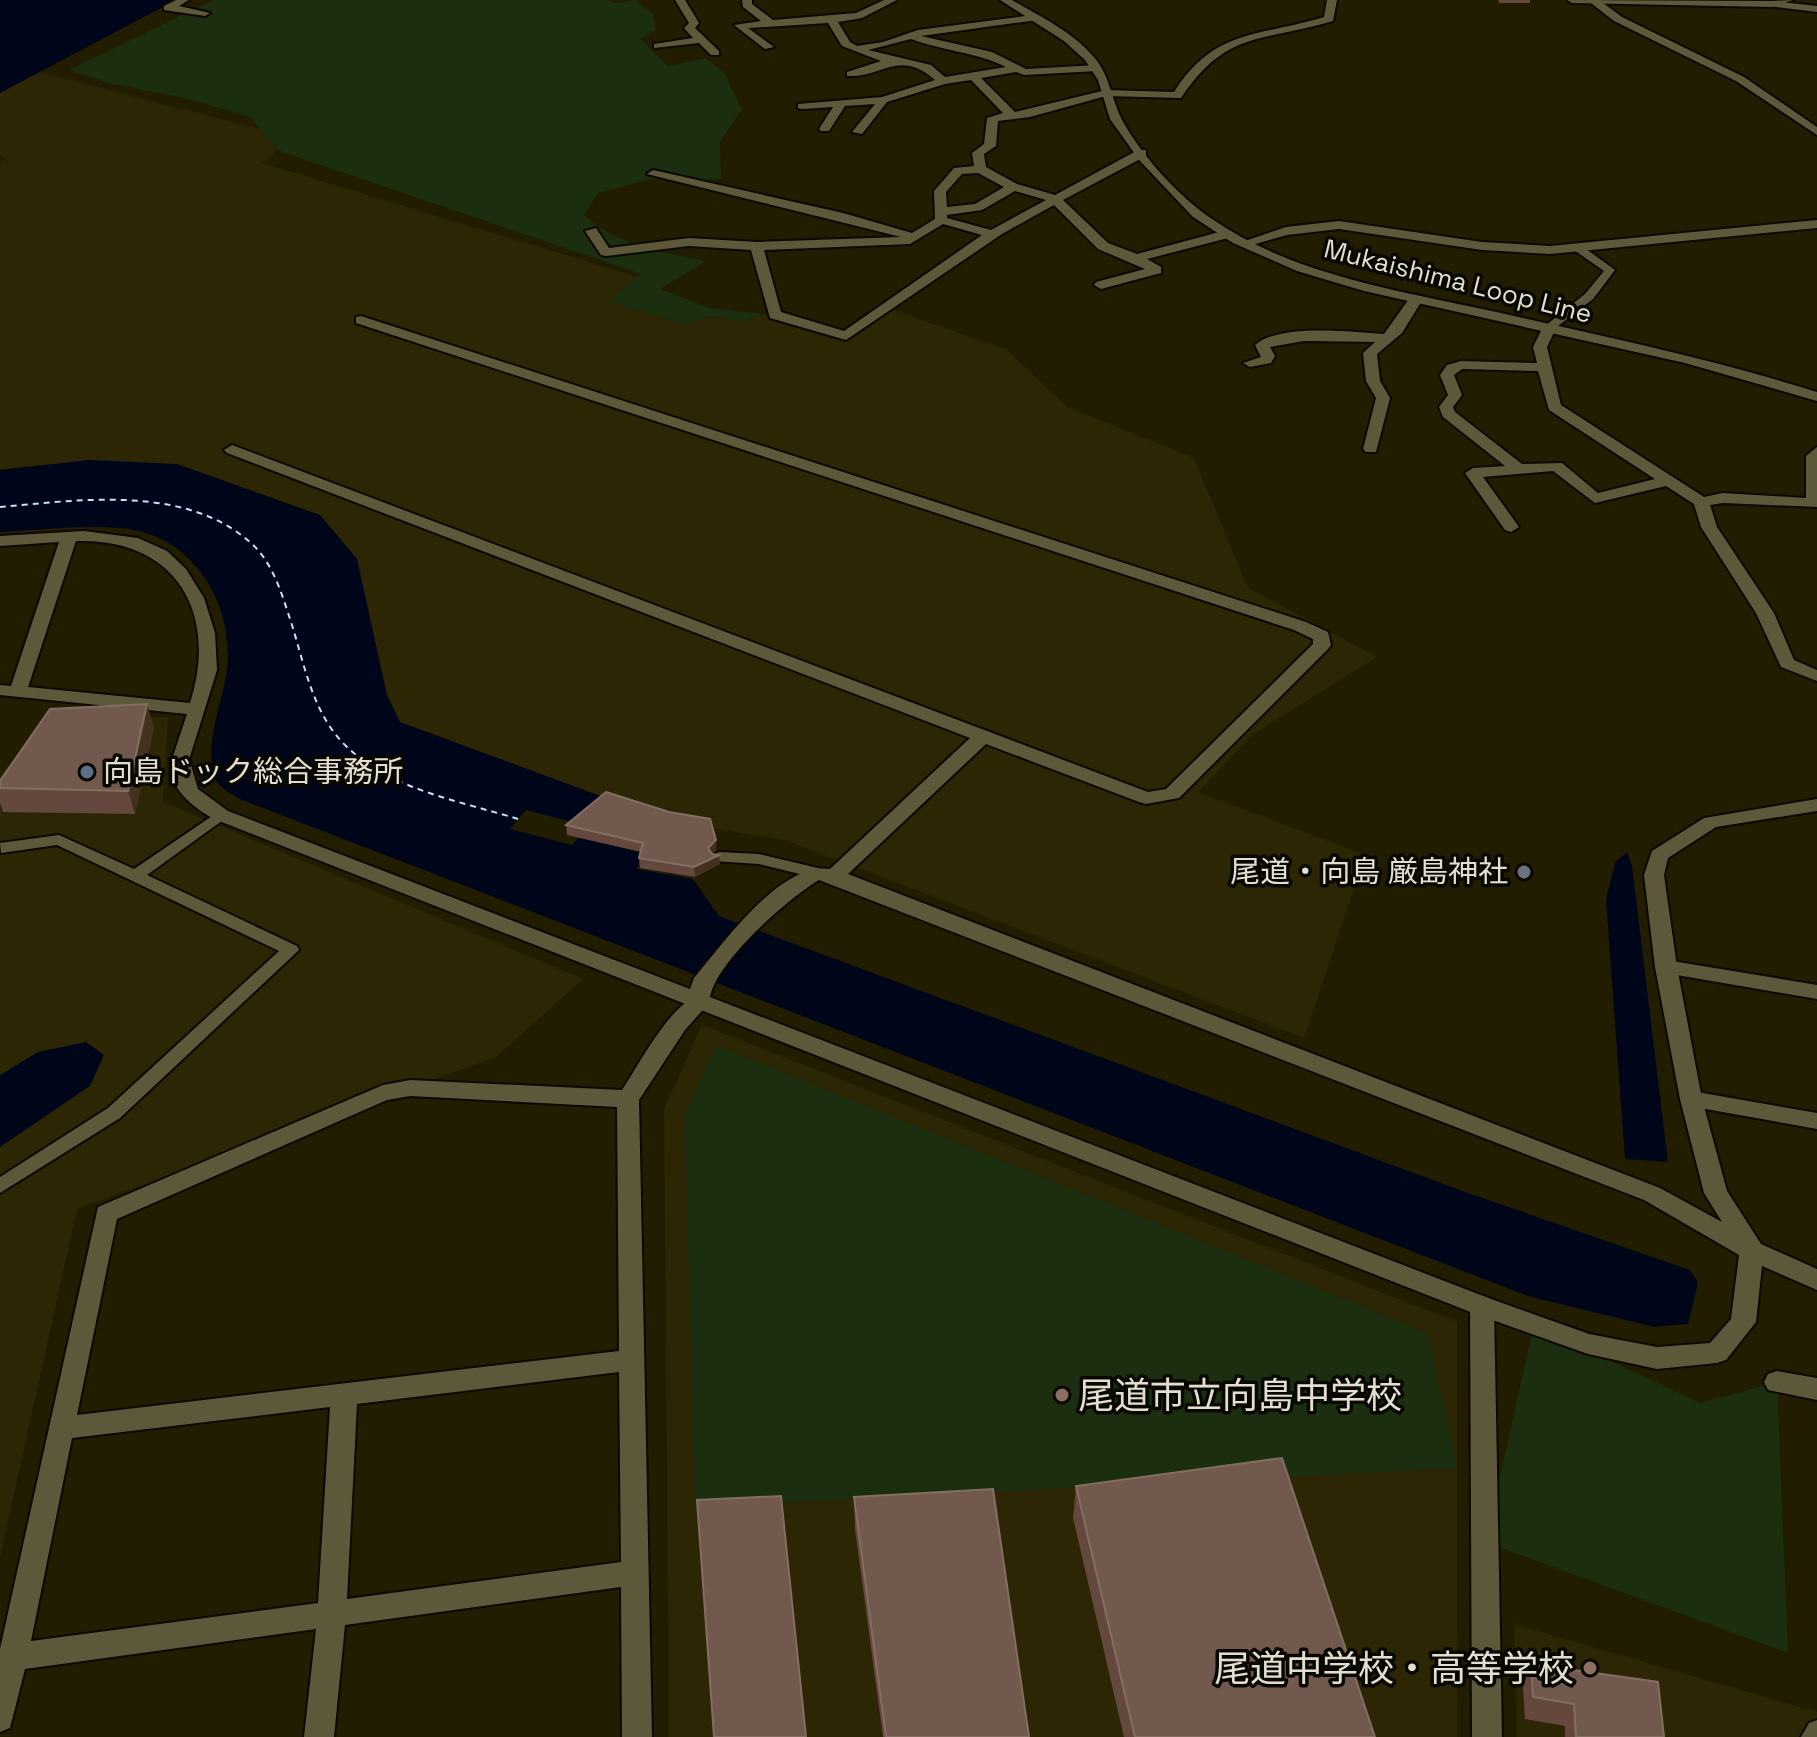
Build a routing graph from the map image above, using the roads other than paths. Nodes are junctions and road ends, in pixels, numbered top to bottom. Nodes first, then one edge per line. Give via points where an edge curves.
1 (184, 0) edge
2 (680, 0) edge
3 (747, 0) edge
4 (892, 0) edge
5 (1005, 0) edge
6 (1332, 0) edge
7 (1572, 0) edge
8 (1592, 0) edge
9 (1788, 0) edge
10 (1665, 1) edge
11 (1772, 4) junction
12 (1817, 9) edge
13 (205, 13) dead end
14 (1033, 18) junction
15 (831, 20) junction
16 (768, 21) junction
17 (911, 35) junction
18 (701, 40) junction
19 (937, 45) junction
20 (658, 46) dead end
21 (769, 47) dead end
22 (856, 49) junction
23 (715, 53) dead end
24 (893, 61) junction
25 (1097, 68) junction
26 (1016, 69) junction
27 (851, 74) dead end
28 (973, 76) junction
29 (943, 81) junction
30 (1106, 93) junction
31 (883, 100) junction
32 (841, 103) junction
33 (802, 106) dead end
34 (1012, 116) junction
35 (825, 129) dead end
36 (858, 132) dead end
37 (1817, 132) edge
38 (1142, 153) junction
39 (980, 169) junction
40 (653, 174) dead end
41 (1013, 187) junction
42 (1054, 198) junction
43 (941, 216) junction
44 (1817, 224) edge
45 (591, 231) dead end
46 (992, 234) junction
47 (1227, 234) junction
48 (915, 237) junction
49 (1245, 243) junction
50 (757, 246) junction
51 (1578, 248) junction
52 (1136, 258) junction
53 (1101, 285) dead end
54 (1416, 299) junction
55 (361, 320) dead end
56 (1549, 328) junction
57 (1388, 338) junction
58 (1250, 363) dead end
59 (1545, 367) junction
60 (1817, 397) edge
61 (1371, 449) dead end
62 (232, 450) dead end
63 (1817, 452) edge
64 (1517, 468) junction
65 (1667, 481) junction
66 (1701, 502) junction
67 (1511, 527) dead end
68 (69, 537) junction
69 (0, 541) edge
70 (1817, 676) edge
71 (9, 691) edge
72 (195, 709) junction
73 (983, 736) junction
74 (1817, 805) edge
75 (221, 815) junction
76 (1, 848) edge
77 (719, 857) edge
78 (825, 875) junction
79 (135, 876) junction
80 (1666, 967) junction
81 (1817, 992) edge
82 (700, 993) junction
83 (628, 1099) junction
84 (1691, 1099) junction
85 (1817, 1121) edge
86 (0, 1186) edge
87 (1752, 1251) junction
88 (1817, 1280) edge
89 (1482, 1306) junction
90 (632, 1360) junction
91 (1777, 1382) dead end
92 (1817, 1389) edge
93 (344, 1394) junction
94 (61, 1428) junction
95 (634, 1573) junction
96 (332, 1614) junction
97 (13, 1657) junction
98 (0, 1718) edge
99 (1817, 1731) edge
100 (319, 1737) edge
101 (637, 1737) edge
102 (1487, 1737) edge
103 (1813, 1737) edge

1 - 13 street via 168,8
2 - 18 street via 694,23 689,28
3 - 16 street
4 - 15 street via 858,16
5 - 14 street, Mukaishima Loop Line
6 - 30 street via 1329,19 1207,54 1177,96
7 - 8 street
8 - 10 street
8 - 37 street via 1618,19 1740,79
9 - 11 street
10 - 11 street
11 - 12 street
14 - 17 street
14 - 25 street, Mukaishima Loop Line via 1064,36
15 - 16 street
15 - 22 street via 846,44
16 - 21 street via 739,25
17 - 19 street
17 - 22 street
18 - 20 street
18 - 23 street
19 - 24 street
19 - 26 street via 988,54
22 - 24 street
24 - 27 street
24 - 29 street via 927,67
25 - 26 street via 1040,73
25 - 30 street, Mukaishima Loop Line
26 - 28 street
28 - 29 street
28 - 34 street
29 - 31 street
30 - 34 street
30 - 38 street, Mukaishima Loop Line via 1116,120
31 - 32 street
31 - 36 street
32 - 33 street
32 - 35 street
34 - 39 street via 993,118 990,146 978,153
38 - 42 street
38 - 47 street, Mukaishima Loop Line via 1194,212
39 - 41 street
39 - 43 street via 958,171 940,191
40 - 48 street via 861,219
41 - 42 street
41 - 43 street via 978,207
42 - 46 street
42 - 52 street via 1103,246
43 - 46 street
43 - 48 street
44 - 51 street
45 - 50 street via 606,252 689,242
46 - 50 street via 846,336 775,315
47 - 49 street, Mukaishima Loop Line
47 - 52 street
48 - 50 street
49 - 51 street via 1286,231 1339,225 1521,249
49 - 54 street, Mukaishima Loop Line via 1331,277
51 - 56 lane via 1610,270 1593,297
52 - 53 street via 1156,270
54 - 56 street, Mukaishima Loop Line
54 - 57 street
55 - 73 street via 1322,636 1322,645 1172,794 1146,798
56 - 59 street via 1540,347
56 - 60 street, Mukaishima Loop Line via 1751,375
57 - 58 street via 1268,342 1262,345 1266,360
57 - 61 street via 1370,353 1373,381 1383,398
59 - 64 street via 1461,365 1447,375 1455,395 1446,407 1448,414
59 - 65 street via 1554,407
62 - 73 street
63 - 66 street via 1814,503 1723,498
64 - 65 street via 1557,466 1595,498
64 - 67 street via 1473,473
65 - 66 street
66 - 70 street via 1709,527 1765,613 1787,663
68 - 69 street
68 - 71 street
68 - 72 street via 123,538 162,554 187,577 208,640 208,672
71 - 72 street
72 - 75 street via 180,775 187,792
73 - 78 street
74 - 80 street via 1711,822 1659,855 1654,875
75 - 79 lane
75 - 82 street
76 - 79 lane via 59,840
77 - 78 lane via 759,859
78 - 82 street via 786,891 752,923
78 - 87 street via 1652,1194
79 - 86 lane via 291,950 114,1113
80 - 81 street
80 - 84 street
82 - 83 street
82 - 89 street
83 - 90 street
83 - 94 street via 396,1090 106,1214
84 - 85 street
84 - 87 street via 1716,1193
87 - 88 street
87 - 89 street via 1743,1322 1717,1353 1657,1358 1602,1347
89 - 102 street
90 - 93 street
90 - 95 street
91 - 92 street
93 - 94 street
93 - 96 street
94 - 97 street
95 - 96 street
95 - 101 street
96 - 97 street
96 - 100 street
97 - 98 street
99 - 103 lane

